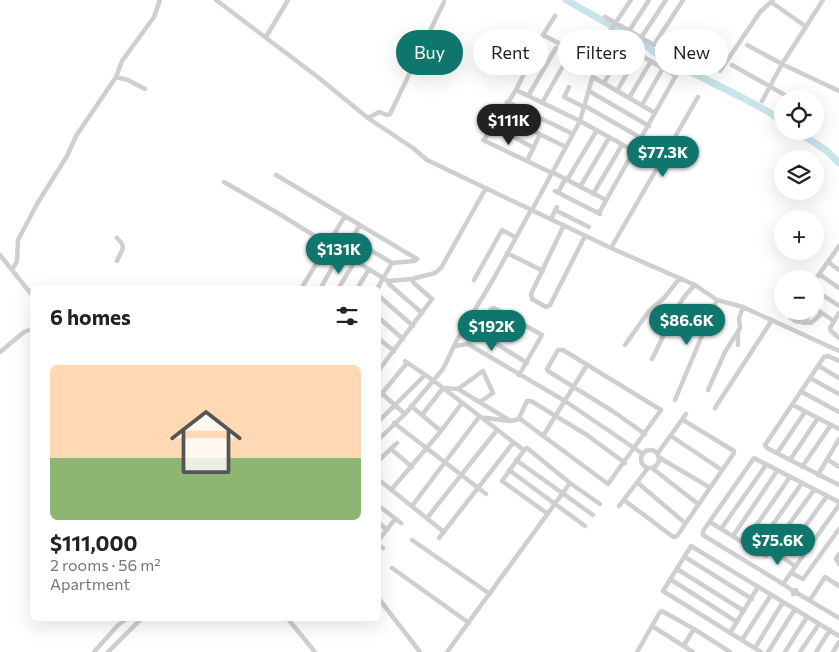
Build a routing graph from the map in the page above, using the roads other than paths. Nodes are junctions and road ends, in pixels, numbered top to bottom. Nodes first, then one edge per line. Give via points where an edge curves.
1 (160, 0) edge
2 (216, 0) edge
3 (288, 0) edge
4 (631, 0) edge
5 (649, 0) edge
6 (666, 0) edge
7 (683, 0) edge
8 (823, 0) edge
9 (772, 1) edge
10 (444, 2) dead end
11 (555, 16) dead end
12 (605, 17) dead end
13 (614, 25) junction
14 (805, 26) junction
15 (546, 30) edge
16 (611, 30) edge
17 (626, 30) edge
18 (630, 30) edge
19 (645, 33) edge
20 (266, 37) junction
21 (645, 40) edge
22 (748, 45) dead end
23 (556, 48) dead end
24 (645, 58) edge
25 (728, 59) edge
26 (651, 61) junction
27 (655, 63) edge
28 (782, 64) junction
29 (732, 65) dead end
30 (523, 75) edge
31 (558, 75) edge
32 (609, 75) edge
33 (626, 75) edge
34 (659, 75) edge
35 (676, 76) edge
36 (116, 77) junction
37 (593, 77) joint
38 (604, 83) junction
39 (770, 86) junction
40 (569, 87) dead end
41 (145, 90) dead end
42 (516, 90) junction
43 (777, 90) edge
44 (589, 91) junction
45 (617, 91) junction
46 (839, 91) edge
47 (528, 96) junction
48 (629, 98) junction
49 (698, 98) dead end
50 (762, 101) dead end
51 (507, 102) junction
52 (542, 103) junction
53 (642, 105) junction
54 (585, 106) junction
55 (655, 113) junction
56 (368, 118) junction
57 (580, 121) junction
58 (492, 126) junction
59 (524, 126) dead end
60 (648, 126) junction
61 (597, 130) junction
62 (540, 134) junction
63 (573, 134) junction
64 (609, 138) junction
65 (641, 138) junction
66 (622, 145) junction
67 (566, 147) junction
68 (534, 148) junction
69 (634, 152) junction
70 (527, 161) junction
71 (552, 173) junction
72 (276, 175) dead end
73 (566, 180) junction
74 (224, 182) dead end
75 (580, 187) junction
76 (486, 188) junction
77 (593, 194) junction
78 (606, 200) junction
79 (531, 210) junction
80 (345, 216) junction
81 (551, 219) junction
82 (564, 225) junction
83 (360, 226) junction
84 (585, 235) junction
85 (515, 237) junction
86 (117, 238) dead end
87 (352, 239) junction
88 (328, 244) junction
89 (611, 248) junction
90 (838, 249) edge
91 (507, 252) junction
92 (342, 253) junction
93 (0, 255) edge
94 (117, 261) dead end
95 (355, 261) junction
96 (392, 262) junction
97 (828, 262) junction
98 (369, 269) junction
99 (12, 270) junction
100 (822, 270) edge
101 (839, 270) edge
102 (543, 271) junction
103 (680, 278) junction
104 (824, 278) edge
105 (412, 279) junction
106 (386, 280) junction
107 (474, 280) dead end
108 (695, 285) junction
109 (304, 286) edge
110 (322, 286) edge
111 (340, 286) edge
112 (359, 286) edge
113 (380, 286) edge
114 (839, 288) edge
115 (30, 292) edge
116 (824, 296) edge
117 (381, 298) edge
118 (717, 300) junction
119 (839, 306) edge
120 (743, 307) junction
121 (422, 313) junction
122 (824, 314) edge
123 (839, 314) edge
124 (512, 318) junction
125 (381, 320) edge
126 (772, 320) junction
127 (795, 320) edge
128 (806, 320) edge
129 (815, 320) edge
130 (834, 321) junction
131 (804, 323) junction
132 (413, 326) junction
133 (465, 326) junction
134 (30, 330) edge
135 (738, 332) junction
136 (478, 333) junction
137 (839, 338) edge
138 (404, 339) junction
139 (381, 341) edge
140 (497, 344) junction
141 (625, 345) dead end
142 (738, 345) dead end
143 (455, 346) junction
144 (394, 351) junction
145 (839, 351) edge
146 (0, 352) edge
147 (652, 359) dead end
148 (381, 361) edge
149 (839, 362) edge
150 (527, 363) junction
151 (384, 364) junction
152 (587, 365) junction
153 (819, 366) junction
154 (381, 368) edge
155 (425, 375) junction
156 (519, 375) junction
157 (810, 378) junction
158 (839, 378) edge
159 (434, 381) junction
160 (442, 388) junction
161 (573, 388) junction
162 (458, 389) junction
163 (708, 390) dead end
164 (802, 392) junction
165 (381, 393) edge
166 (839, 394) edge
167 (381, 395) edge
168 (675, 400) dead end
169 (564, 401) junction
170 (480, 402) junction
171 (462, 403) junction
172 (395, 405) junction
173 (792, 405) junction
174 (411, 406) junction
175 (715, 408) dead end
176 (805, 412) junction
177 (839, 412) edge
178 (405, 414) junction
179 (686, 414) dead end
180 (422, 415) junction
181 (556, 416) junction
182 (479, 417) junction
183 (818, 418) junction
184 (381, 419) edge
185 (520, 419) junction
186 (683, 420) junction
187 (510, 421) junction
188 (394, 423) junction
189 (831, 425) junction
190 (839, 429) edge
191 (497, 430) junction
192 (441, 431) junction
193 (645, 434) junction
194 (381, 436) edge
195 (543, 436) junction
196 (671, 436) junction
197 (839, 440) edge
198 (397, 443) dead end
199 (513, 443) junction
200 (427, 448) junction
201 (521, 448) dead end
202 (634, 448) junction
203 (391, 449) junction
204 (777, 453) junction
205 (643, 454) junction
206 (659, 456) junction
207 (381, 458) edge
208 (827, 459) junction
209 (516, 460) junction
210 (790, 460) junction
211 (444, 462) junction
212 (625, 463) junction
213 (766, 465) junction
214 (412, 467) junction
215 (802, 467) junction
216 (839, 467) edge
217 (650, 468) junction
218 (509, 470) junction
219 (722, 470) junction
220 (778, 471) junction
221 (461, 475) junction
222 (818, 475) junction
223 (790, 477) junction
224 (381, 482) edge
225 (638, 482) junction
226 (570, 483) junction
227 (802, 483) junction
228 (839, 485) edge
229 (709, 487) junction
230 (478, 488) junction
231 (391, 490) junction
232 (814, 490) junction
233 (486, 494) dead end
234 (563, 494) junction
235 (827, 496) junction
236 (624, 500) junction
237 (839, 503) edge
238 (555, 504) junction
239 (600, 504) dead end
240 (698, 504) junction
241 (412, 506) junction
242 (619, 506) dead end
243 (381, 508) edge
244 (548, 514) junction
245 (593, 515) dead end
246 (395, 518) junction
247 (427, 518) junction
248 (710, 522) junction
249 (401, 523) dead end
250 (685, 523) junction
251 (381, 525) edge
252 (586, 526) dead end
253 (721, 529) junction
254 (839, 529) edge
255 (387, 530) junction
256 (444, 532) junction
257 (733, 536) junction
258 (381, 538) edge
259 (439, 538) dead end
260 (412, 540) dead end
261 (744, 543) junction
262 (755, 550) junction
263 (771, 550) junction
264 (839, 554) edge
265 (685, 557) junction
266 (783, 557) junction
267 (839, 564) edge
268 (795, 566) junction
269 (392, 568) dead end
270 (677, 569) junction
271 (791, 572) junction
272 (670, 580) junction
273 (783, 584) junction
274 (839, 586) edge
275 (758, 587) junction
276 (490, 594) junction
277 (771, 595) junction
278 (752, 599) junction
279 (810, 600) junction
280 (381, 602) edge
281 (783, 602) junction
282 (795, 609) junction
283 (744, 611) junction
284 (807, 617) junction
285 (839, 618) edge
286 (124, 621) edge
287 (139, 621) edge
288 (290, 621) edge
289 (737, 622) junction
290 (469, 623) junction
291 (818, 624) junction
292 (652, 626) junction
293 (694, 629) junction
294 (830, 630) junction
295 (730, 633) junction
296 (839, 636) edge
297 (742, 640) junction
298 (839, 642) edge
299 (684, 645) junction
300 (755, 648) junction
301 (640, 651) edge
302 (94, 652) edge
303 (108, 652) edge
304 (314, 652) edge
305 (420, 652) edge
306 (447, 652) edge
307 (693, 652) edge
308 (730, 652) edge
309 (761, 652) edge
310 (768, 652) edge
311 (785, 652) edge
312 (800, 652) edge
313 (816, 652) edge
314 (833, 652) edge

1 - 36 street via 154,17 122,61
2 - 20 street
3 - 20 street
4 - 13 street
5 - 18 street
6 - 19 street
7 - 21 street via 654,45
8 - 14 street
9 - 14 street
9 - 25 street via 760,12
10 - 56 street via 390,114 378,112
11 - 15 street
12 - 13 street
13 - 16 street
13 - 17 street
14 - 28 street
20 - 56 street
22 - 28 street
23 - 47 street
24 - 26 street
26 - 27 street
26 - 48 street
28 - 39 street
28 - 46 street
29 - 39 street
30 - 42 street
31 - 52 street
32 - 38 street
33 - 45 street
34 - 53 street
35 - 55 street
36 - 41 street
36 - 99 street via 76,136 37,204 18,240 17,261
37 - 38 street
37 - 44 street
38 - 45 street
39 - 43 street
39 - 50 street
40 - 54 street via 564,96
42 - 47 street
42 - 51 street
44 - 54 street
44 - 60 street
45 - 48 street
47 - 52 street
48 - 53 street
49 - 89 street
51 - 58 street
51 - 63 street
52 - 57 street
53 - 55 street
54 - 57 street
54 - 65 street
55 - 60 street
56 - 76 street via 427,160
57 - 61 street
57 - 63 street
58 - 68 street
58 - 70 street via 484,140
59 - 62 street
60 - 65 street
61 - 64 street
61 - 73 street
62 - 67 street
62 - 68 street
63 - 67 street
64 - 66 street
64 - 75 street
65 - 69 street
66 - 69 street
66 - 77 street
67 - 71 street
68 - 70 street
69 - 78 street
70 - 71 street
71 - 73 street
71 - 79 street
72 - 80 street
73 - 75 street
73 - 78 street via 556,192 600,213
74 - 88 street
75 - 77 street
76 - 79 street
76 - 105 street via 440,268 435,273
77 - 78 street
79 - 81 street
79 - 85 street
80 - 83 street
80 - 88 street
81 - 82 street
81 - 84 street via 556,209 590,225
82 - 84 street
82 - 102 street
83 - 87 street
83 - 96 street via 417,258
84 - 89 street
84 - 102 street via 548,307 531,297
85 - 91 street
85 - 107 street via 502,230
86 - 94 street via 124,248
87 - 92 street
87 - 96 street
88 - 92 street
88 - 109 street
89 - 103 street
90 - 97 street
91 - 102 street
91 - 133 street
92 - 95 street
92 - 110 street
93 - 99 street
95 - 98 street
95 - 111 street
96 - 106 street
97 - 100 street
97 - 101 street
98 - 106 street
98 - 112 street
99 - 115 street
103 - 108 street
103 - 141 street
104 - 114 street
105 - 106 street
105 - 121 street via 432,299
106 - 113 street
106 - 121 street
108 - 118 street
108 - 147 street via 680,304
116 - 119 street
117 - 132 street
118 - 120 street
118 - 168 street
120 - 126 street
120 - 135 street
121 - 132 street
122 - 130 street
123 - 130 street
124 - 136 street via 494,308
124 - 140 street
124 - 150 street via 542,335
125 - 138 street
126 - 145 street
126 - 175 street
127 - 131 street
128 - 131 street
129 - 131 street
130 - 137 street via 830,328
132 - 138 street
133 - 136 street
133 - 143 street
134 - 146 street
135 - 142 street
135 - 163 street
136 - 140 street
138 - 144 street
139 - 144 street
140 - 150 street
143 - 156 street via 468,344
143 - 159 street
144 - 151 street
148 - 151 street
149 - 153 street via 826,356
150 - 156 street
151 - 154 street
152 - 161 street
152 - 161 street via 560,349 547,369
152 - 193 street via 661,410
153 - 157 street
153 - 158 street
155 - 159 street
155 - 165 street via 406,362
155 - 172 street
156 - 169 street
157 - 164 street
157 - 166 street
159 - 160 street
159 - 174 street
160 - 162 street
160 - 171 street
160 - 180 street
161 - 169 street
161 - 193 street
162 - 170 street
162 - 170 street via 483,371 493,393
164 - 173 street
164 - 177 street
167 - 172 street
169 - 181 street
169 - 202 street
170 - 187 street
171 - 182 street
171 - 192 street
172 - 178 street
172 - 184 street
173 - 176 street
173 - 204 street via 765,444
174 - 178 street
174 - 180 street
176 - 183 street
176 - 204 street
178 - 188 street
179 - 186 street
180 - 192 street
181 - 185 street via 527,401
181 - 195 street
181 - 212 street
182 - 187 street
182 - 191 street
182 - 211 street
183 - 189 street
183 - 210 street
185 - 187 street
185 - 195 street
186 - 196 street
186 - 219 street via 734,451
188 - 194 street
188 - 200 street
189 - 190 street
189 - 215 street
191 - 199 street
191 - 221 street
192 - 200 street
193 - 202 street
195 - 212 street via 606,484
196 - 206 street
196 - 219 street
197 - 208 street
198 - 203 street
199 - 201 street
199 - 230 street
200 - 211 street
200 - 214 street
202 - 205 street
202 - 212 street
203 - 207 street
203 - 214 street
204 - 210 street
205 - 206 street via 650,450
205 - 217 street via 642,462
206 - 217 street via 658,464
206 - 229 street
208 - 216 street
208 - 222 street
209 - 218 street
209 - 226 street via 527,448
209 - 234 street
210 - 215 street
211 - 221 street
211 - 241 street
213 - 220 street
213 - 248 street via 754,458
213 - 253 street
214 - 231 street
215 - 222 street
217 - 225 street
217 - 240 street
218 - 238 street
218 - 244 street via 503,483
219 - 229 street
220 - 223 street
220 - 257 street
221 - 230 street
221 - 247 street
222 - 228 street
223 - 227 street
223 - 261 street
224 - 231 street
225 - 236 street
225 - 250 street
226 - 234 street
226 - 239 street
227 - 232 street
227 - 262 street
229 - 240 street
230 - 233 street
230 - 256 street
231 - 241 street
232 - 235 street
232 - 263 street
234 - 238 street
234 - 245 street
235 - 237 street
235 - 266 street
236 - 242 street
236 - 250 street via 674,538
237 - 268 street
238 - 244 street
238 - 252 street
240 - 250 street
241 - 247 street
243 - 246 street
244 - 276 street
246 - 249 street
246 - 255 street
247 - 256 street
248 - 253 street
248 - 273 street via 703,535
251 - 255 street
253 - 257 street
254 - 271 street via 803,579
255 - 258 street
256 - 259 street
257 - 261 street
260 - 276 street
261 - 262 street
262 - 263 street via 764,556
263 - 266 street
264 - 267 street via 836,559
265 - 270 street
265 - 275 street via 692,546
265 - 278 street
266 - 268 street
268 - 271 street
269 - 290 street
270 - 272 street
270 - 283 street
271 - 273 street
272 - 289 street
272 - 295 street via 663,591
273 - 279 street
274 - 279 street via 825,577
275 - 277 street
275 - 278 street
276 - 290 street
277 - 281 street
277 - 297 street
278 - 283 street
279 - 285 street
280 - 305 street
281 - 282 street
281 - 300 street
282 - 284 street
282 - 310 street
283 - 289 street
284 - 291 street
284 - 311 street
286 - 302 street
287 - 303 street
288 - 304 street
289 - 295 street
290 - 306 street
291 - 294 street
291 - 312 street
292 - 293 street via 660,612 665,611
292 - 299 street
292 - 301 street
293 - 299 street
293 - 308 street
294 - 296 street
294 - 313 street
295 - 297 street
297 - 300 street
298 - 314 street
299 - 307 street
300 - 309 street

